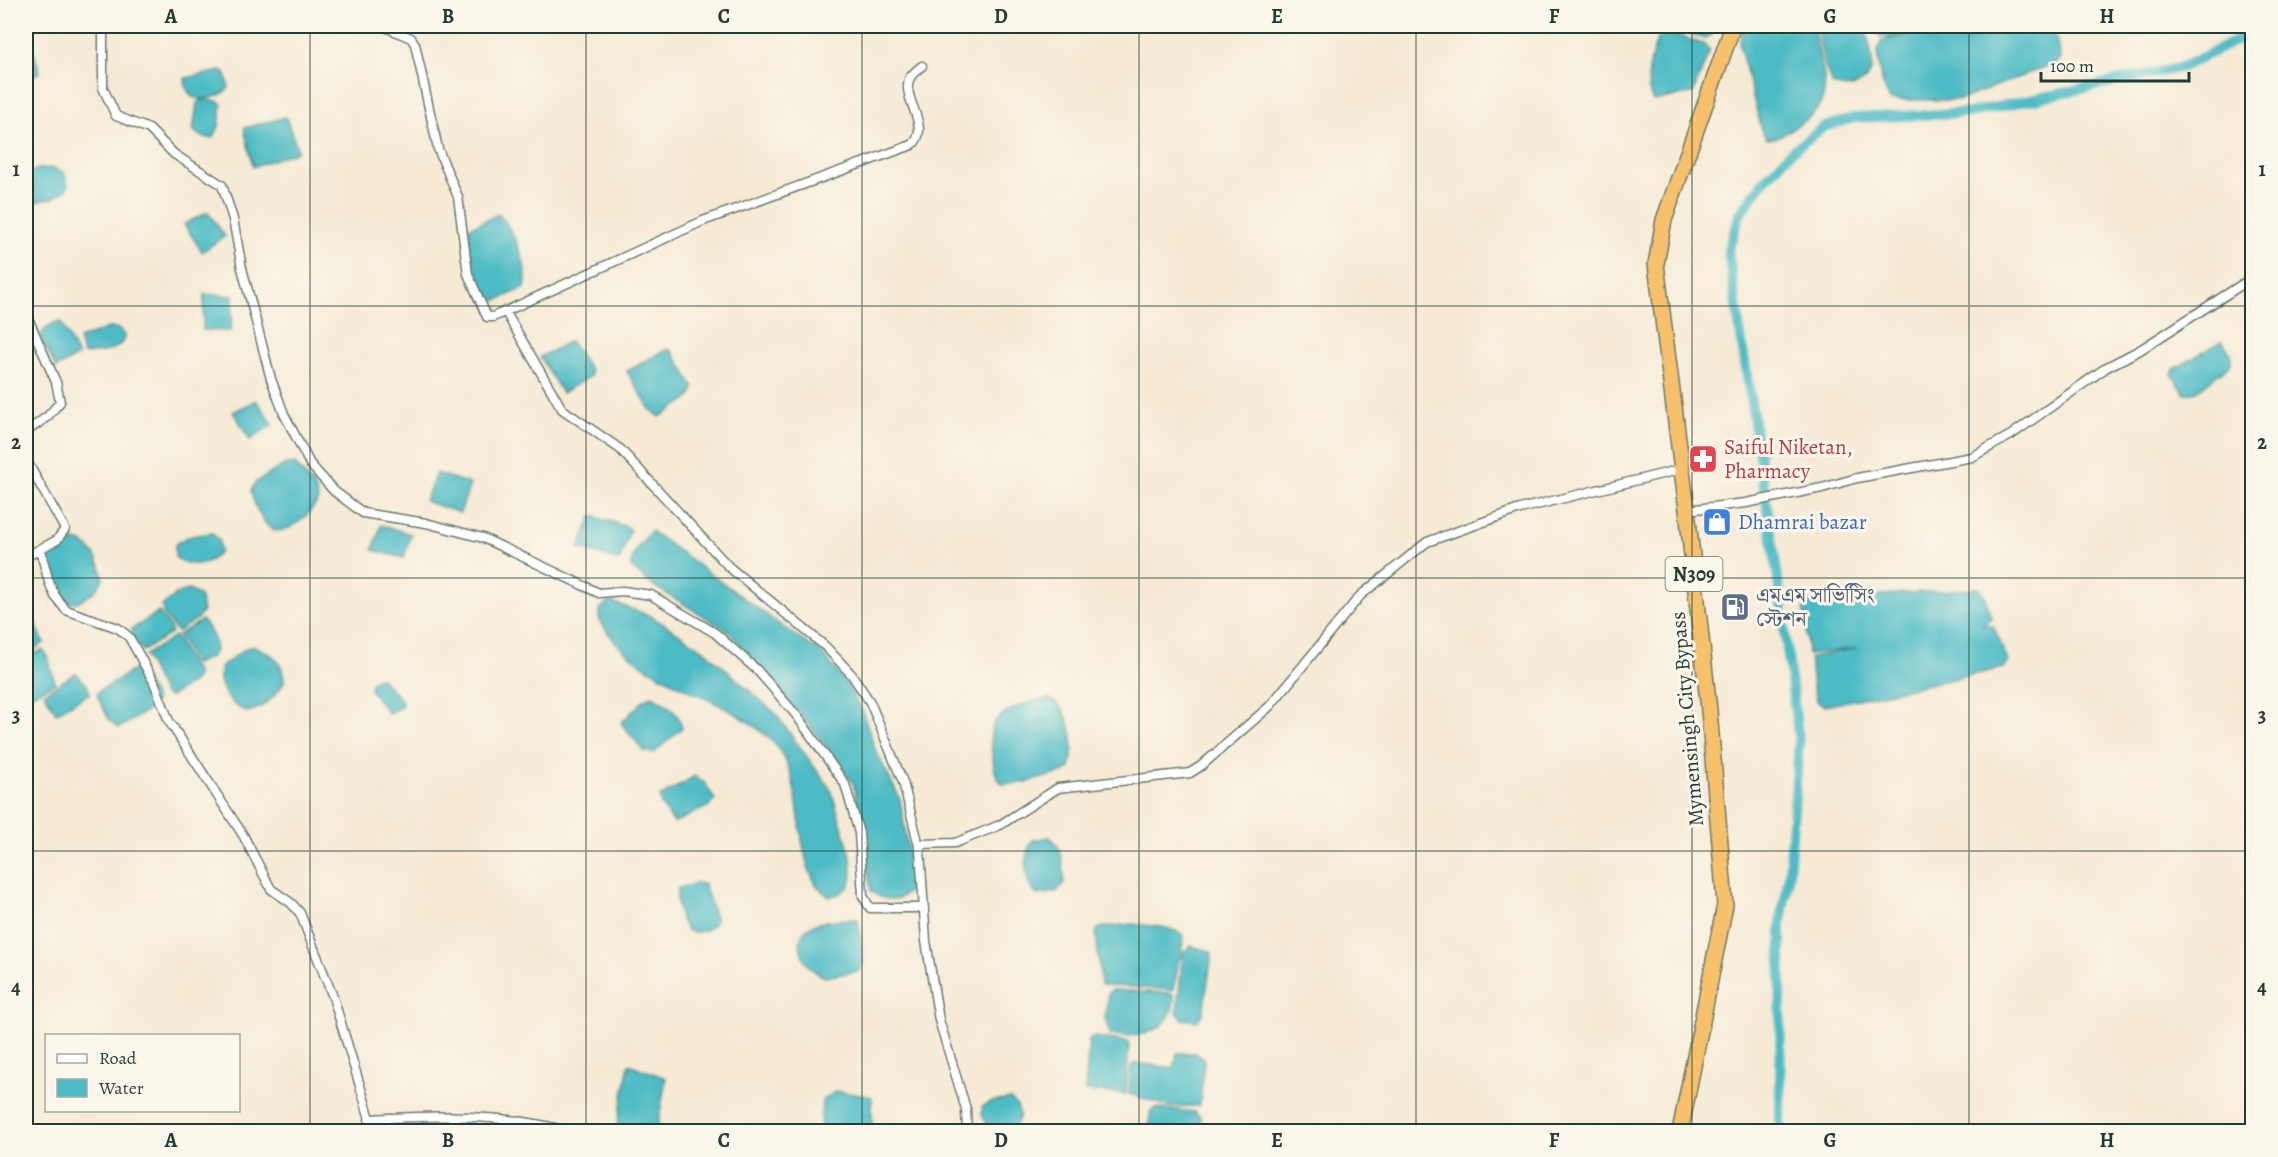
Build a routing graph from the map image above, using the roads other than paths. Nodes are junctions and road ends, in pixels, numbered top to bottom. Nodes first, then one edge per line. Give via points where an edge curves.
1 (103, 26) edge
2 (383, 26) edge
3 (1733, 26) edge
4 (922, 66) dead end
5 (2253, 278) edge
6 (505, 311) junction
7 (26, 314) edge
8 (26, 432) edge
9 (26, 460) edge
10 (1682, 469) junction
11 (1687, 510) junction
12 (40, 549) junction
13 (26, 557) edge
14 (919, 844) junction
15 (924, 908) junction
16 (369, 1119) junction
17 (374, 1131) edge
18 (570, 1131) edge
19 (968, 1131) edge
20 (1680, 1131) edge

1 - 15 street via 103,88 116,116 149,129 174,154 222,185 271,379 310,464 334,491 363,513 426,523 483,538 598,592 651,595 715,633 757,670 797,716 845,784 859,833 862,896 870,908
2 - 6 street via 411,38 415,44 438,149 458,197 468,274 487,317
3 - 10 highway, Mymensingh City Bypass / N309 via 1657,248
4 - 6 street via 909,77 908,84 918,121 918,136 912,145 703,221
5 - 11 street via 2107,367 2011,435 1972,457 1790,494
6 - 14 street via 562,409 620,450 729,567 826,647 852,675 870,702 903,782
7 - 8 street via 56,382 60,402
9 - 12 street via 65,529 57,540
10 - 11 highway, Mymensingh City Bypass / N309
10 - 14 street via 1520,509 1427,542 1360,596 1270,706 1190,773 1058,788 1000,825 955,843
11 - 20 highway, Mymensingh City Bypass / N309 via 1725,905
12 - 13 street
12 - 16 street via 49,582 66,610 118,628 129,637 154,682 169,721 243,835 271,889 300,913 333,997
14 - 15 street
15 - 19 street via 939,1020 966,1109
16 - 17 street
16 - 18 street via 492,1118

